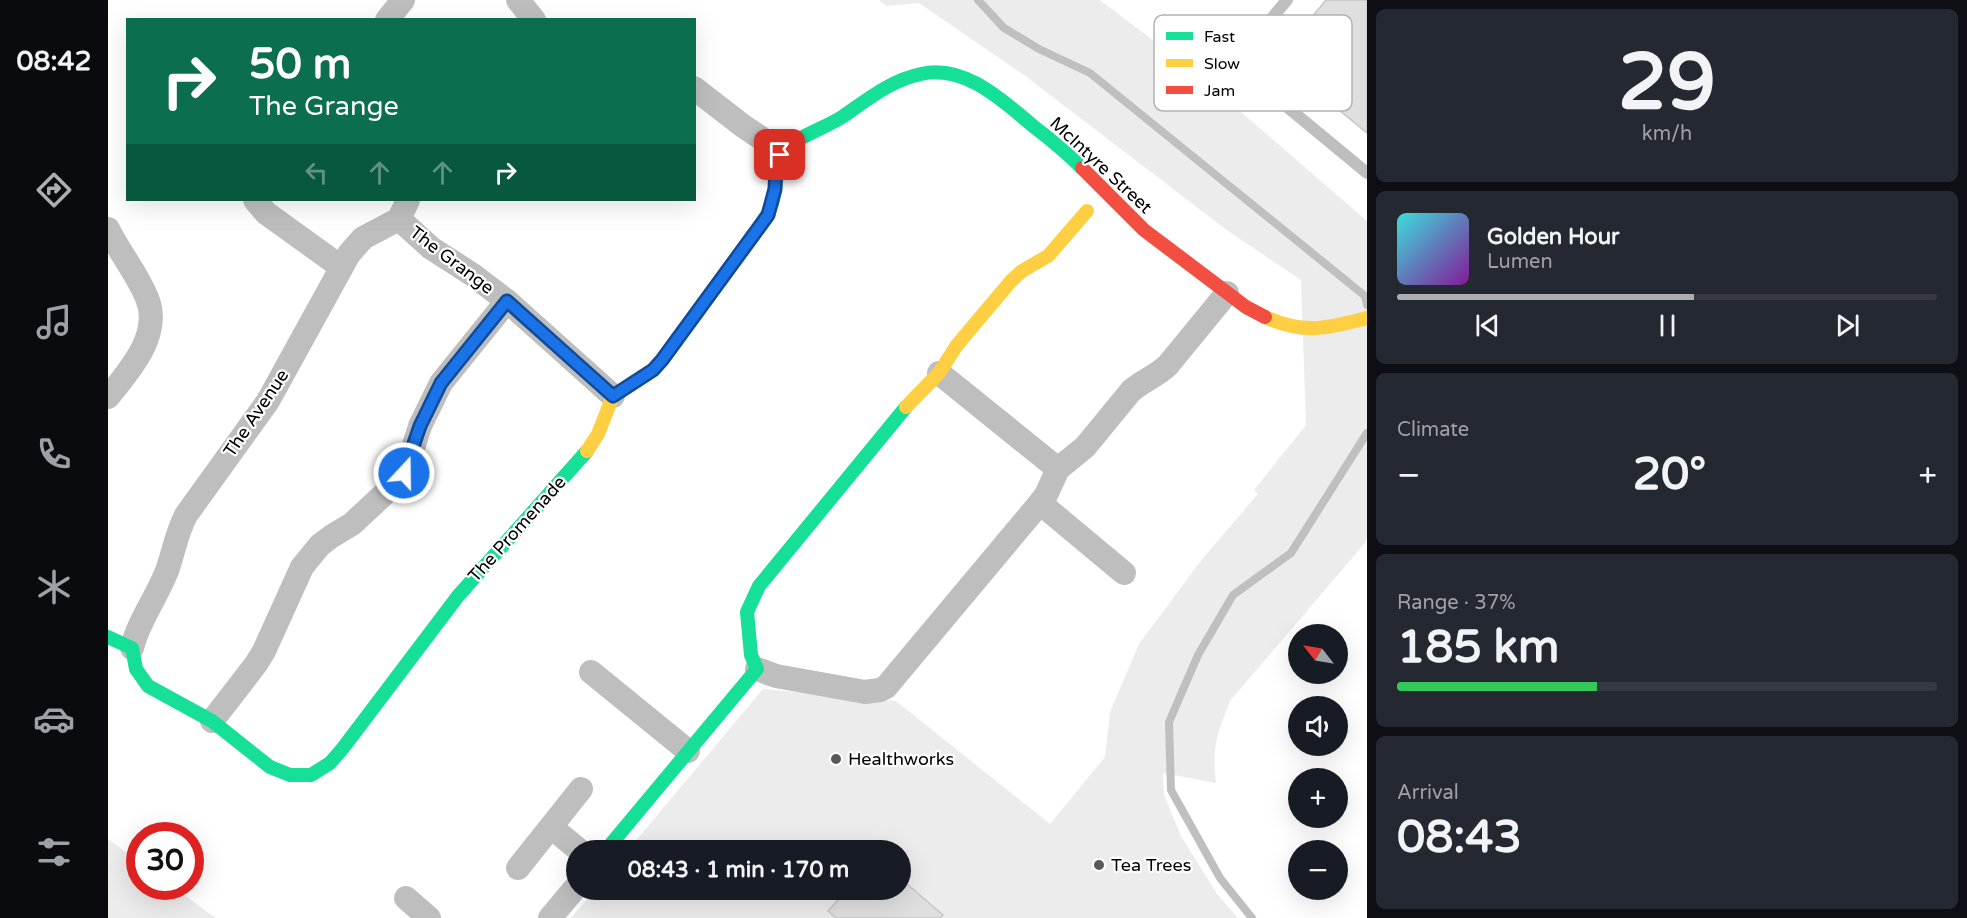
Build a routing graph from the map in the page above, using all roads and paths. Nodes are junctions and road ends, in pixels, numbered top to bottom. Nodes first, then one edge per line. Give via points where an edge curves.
1 (403, 0) edge
2 (518, 0) edge
3 (1287, 0) edge
4 (1274, 15) edge
5 (389, 18) edge
6 (532, 18) edge
7 (696, 90) edge
8 (1292, 111) edge
9 (782, 152) junction
10 (1367, 173) edge
11 (256, 201) edge
12 (404, 209) edge
13 (1087, 211) dead end
14 (108, 229) edge
15 (341, 267) junction
16 (1227, 293) junction
17 (507, 301) junction
18 (1367, 318) edge
19 (939, 373) junction
20 (613, 396) junction
21 (108, 397) edge
22 (1058, 469) junction
23 (1040, 503) junction
24 (1124, 573) dead end
25 (108, 637) edge
26 (132, 648) junction
27 (757, 669) junction
28 (591, 672) dead end
29 (212, 721) junction
30 (688, 751) junction
31 (581, 789) dead end
32 (551, 827) junction
33 (567, 840) edge
34 (614, 840) edge
35 (518, 868) dead end
36 (406, 898) dead end
37 (566, 899) edge
38 (429, 918) edge
39 (550, 918) edge

1 - 5 street
2 - 6 street
3 - 4 lane
7 - 9 street
8 - 10 lane
9 - 16 street, McIntyre Street via 898,80 927,73 955,75 980,84 999,97 1069,155 1144,230
9 - 20 street via 772,202 761,227 662,360
11 - 15 street via 266,213
12 - 15 street, The Avenue via 363,238
12 - 17 street, The Grange via 431,248
13 - 19 street via 1048,256 1011,281 957,345
14 - 21 street via 147,296 152,318 141,351
15 - 26 street, The Avenue via 268,401 186,515 168,568 137,627
16 - 18 street, McIntyre Street via 1275,322 1309,328 1341,326
16 - 22 street via 1168,365 1131,391 1085,447
17 - 20 street, The Grange
17 - 29 street via 441,383 396,483 352,524 320,545 302,567 264,651
19 - 22 street
19 - 27 street via 759,586 747,612 751,655
20 - 29 street, The Promenade via 588,450 458,596 330,763 311,775 290,775 260,760
22 - 23 street
23 - 24 street
23 - 27 street via 886,687 865,692
25 - 26 street
26 - 29 street, The Promenade via 136,669 148,686
27 - 30 street
28 - 30 street
30 - 34 street
31 - 32 street
32 - 33 street
32 - 35 street
36 - 38 street
37 - 39 street

